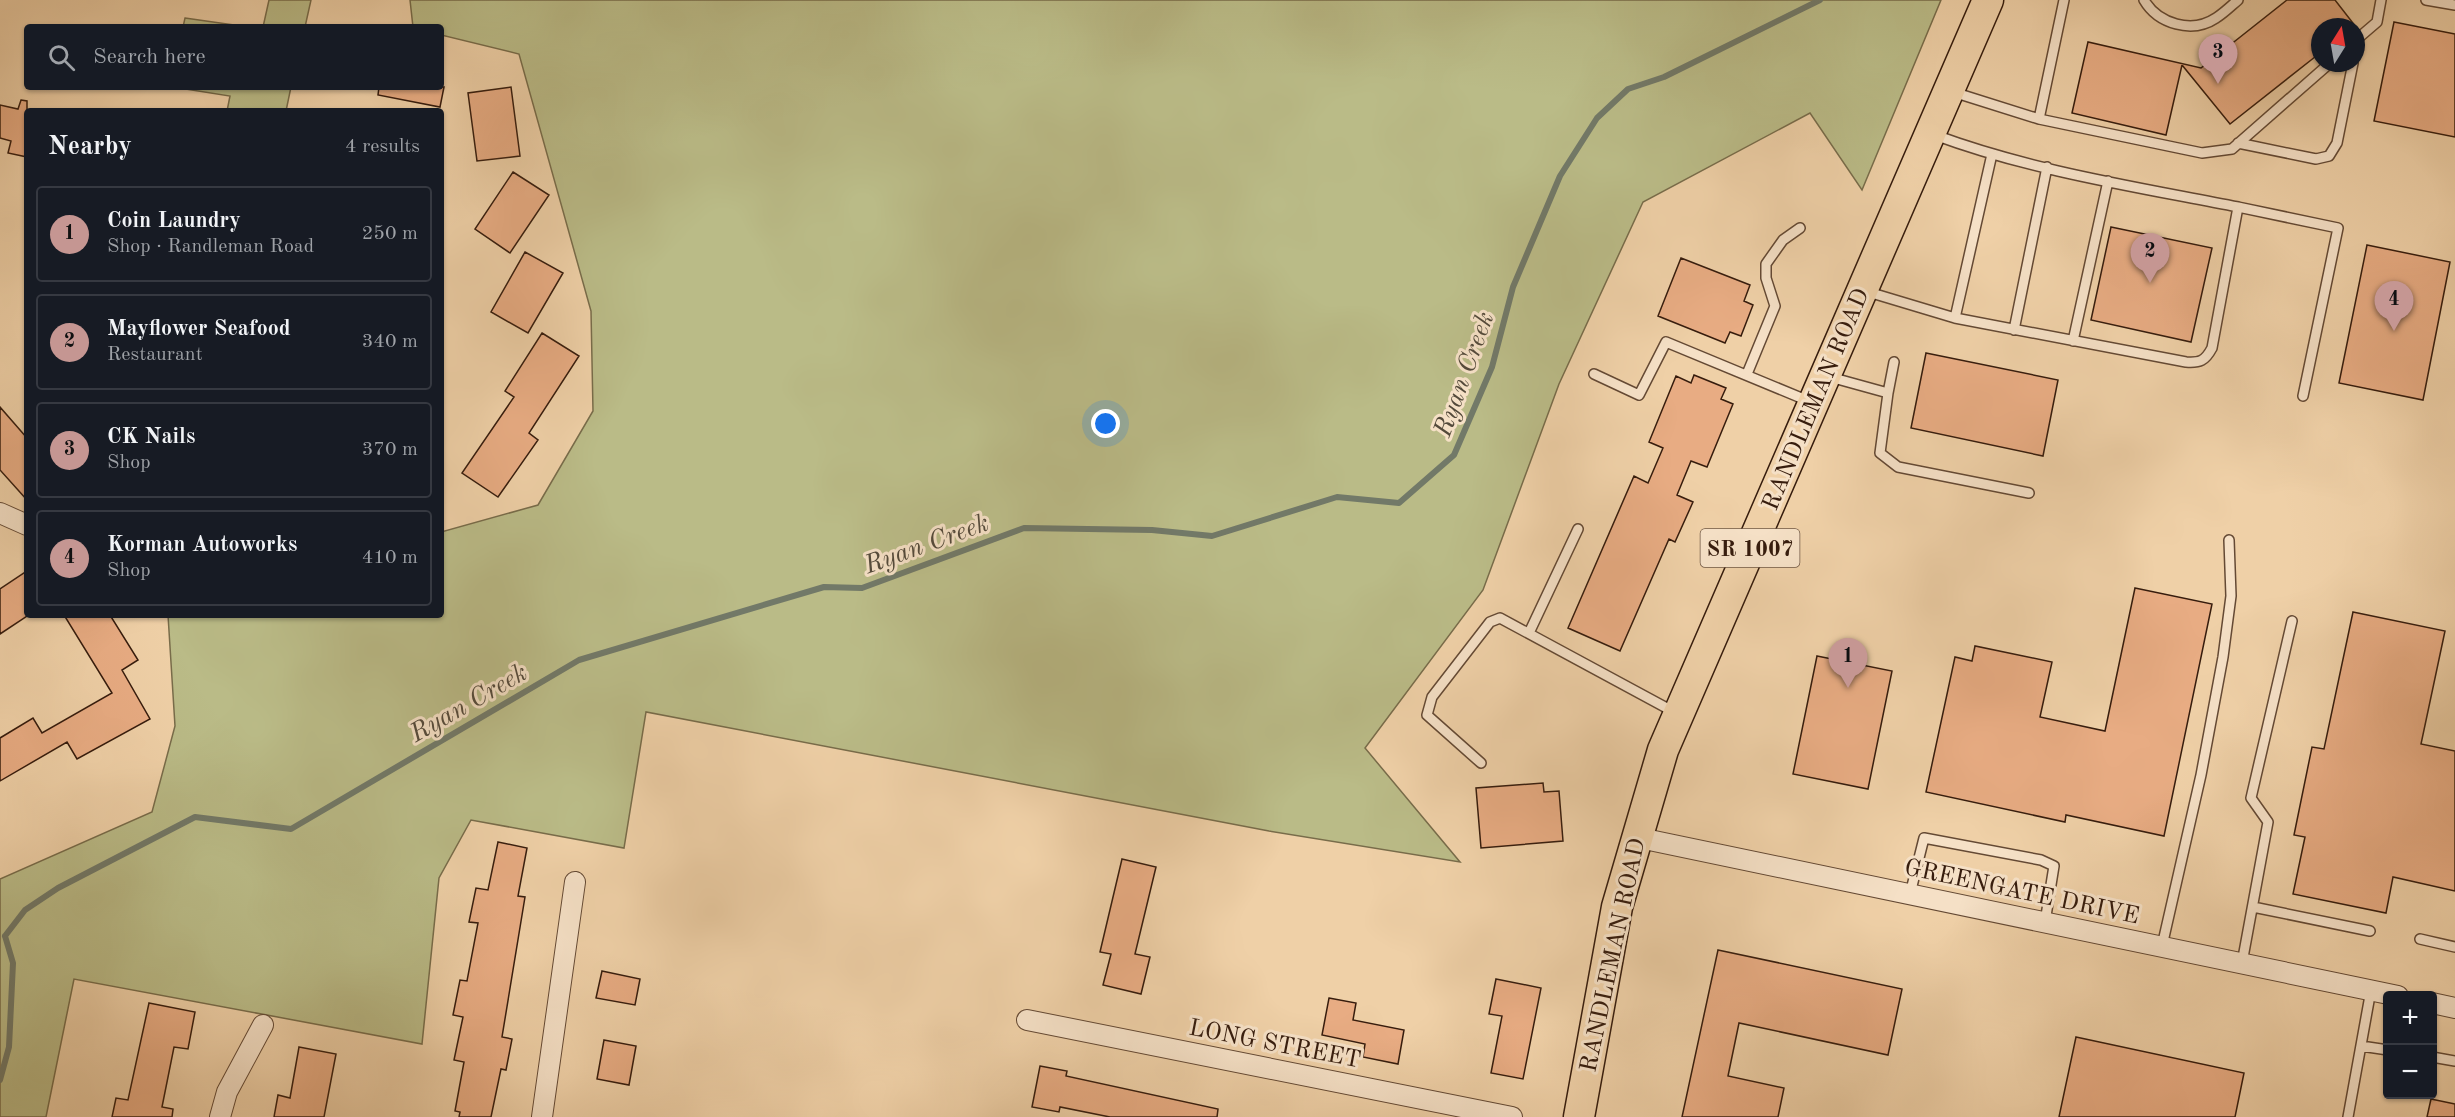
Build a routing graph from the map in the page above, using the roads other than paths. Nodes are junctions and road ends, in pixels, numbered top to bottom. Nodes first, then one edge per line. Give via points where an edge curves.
1 (1988, 0) edge
2 (2064, 0) edge
3 (2144, 0) edge
4 (2238, 0) edge
5 (2381, 0) edge
6 (2426, 0) edge
7 (2455, 5) edge
8 (2365, 32) edge
9 (2320, 72) edge
10 (2351, 72) edge
11 (1948, 91) junction
12 (2039, 119) junction
13 (1930, 134) junction
14 (2238, 143) junction
15 (1992, 154) junction
16 (2047, 168) junction
17 (2108, 181) junction
18 (2238, 207) junction
19 (1800, 228) dead end
20 (1863, 290) junction
21 (1955, 318) junction
22 (2014, 330) junction
23 (2073, 341) junction
24 (1894, 362) dead end
25 (1594, 374) dead end
26 (1747, 374) junction
27 (1825, 375) junction
28 (1888, 393) junction
29 (2302, 396) dead end
30 (1813, 404) junction
31 (2029, 493) dead end
32 (0, 513) edge
33 (24, 524) edge
34 (1578, 529) dead end
35 (2229, 540) dead end
36 (2292, 621) dead end
37 (1529, 633) junction
38 (1678, 714) junction
39 (1481, 763) dead end
40 (1635, 837) junction
41 (574, 882) dead end
42 (1910, 894) junction
43 (2253, 907) junction
44 (2045, 922) junction
45 (2370, 931) dead end
46 (2420, 939) dead end
47 (2162, 946) junction
48 (2455, 947) edge
49 (2242, 963) junction
50 (2371, 990) junction
51 (2383, 993) edge
52 (2437, 1004) edge
53 (2455, 1008) edge
54 (1027, 1020) dead end
55 (263, 1025) dead end
56 (2361, 1046) junction
57 (2383, 1049) edge
58 (2437, 1058) edge
59 (2455, 1061) edge
60 (220, 1117) edge
61 (542, 1117) edge
62 (1512, 1117) edge
63 (1579, 1117) edge
64 (2348, 1117) edge

1 - 11 main road, RANDLEMAN ROAD / SR 1007
2 - 12 lane
3 - 4 lane via 2157,16 2168,22 2199,25 2214,20
5 - 8 lane via 2377,22
6 - 7 lane
9 - 14 lane
10 - 14 lane via 2337,142 2329,156 2316,159
11 - 12 lane
11 - 13 main road, RANDLEMAN ROAD / SR 1007
12 - 14 lane via 2202,153 2218,153
13 - 15 lane
13 - 20 main road, RANDLEMAN ROAD / SR 1007
15 - 16 lane
15 - 21 lane
16 - 17 lane
16 - 22 lane
17 - 18 lane
17 - 23 lane
18 - 23 lane via 2206,359 2186,362
18 - 29 lane via 2338,228
19 - 26 lane via 1783,240 1766,264 1775,306
20 - 21 lane
20 - 27 main road, RANDLEMAN ROAD / SR 1007
21 - 22 lane
22 - 23 lane
24 - 28 lane
25 - 26 lane via 1639,396 1666,342
26 - 30 lane
27 - 28 lane
27 - 30 main road, RANDLEMAN ROAD / SR 1007
28 - 31 lane via 1881,453 1898,467
30 - 38 main road, RANDLEMAN ROAD / SR 1007
32 - 33 street
34 - 37 lane
35 - 47 lane via 2231,596 2223,657 2199,787
36 - 43 lane via 2251,798 2268,822
37 - 38 lane
37 - 39 lane via 1500,618 1490,622 1432,697 1427,715
38 - 40 main road, RANDLEMAN ROAD / SR 1007
40 - 42 street, GREENGATE DRIVE
40 - 63 main road, RANDLEMAN ROAD / SR 1007 via 1617,907
41 - 61 street
42 - 44 street, GREENGATE DRIVE
42 - 44 lane via 1924,838 2041,860 2054,866
43 - 45 lane
43 - 49 lane
44 - 47 street, GREENGATE DRIVE
46 - 48 lane
47 - 49 street, GREENGATE DRIVE
49 - 50 street, GREENGATE DRIVE
50 - 51 street, GREENGATE DRIVE
50 - 56 lane
52 - 53 street
54 - 62 street, LONG STREET
55 - 60 street via 227,1092
56 - 57 lane
56 - 64 lane
58 - 59 lane

